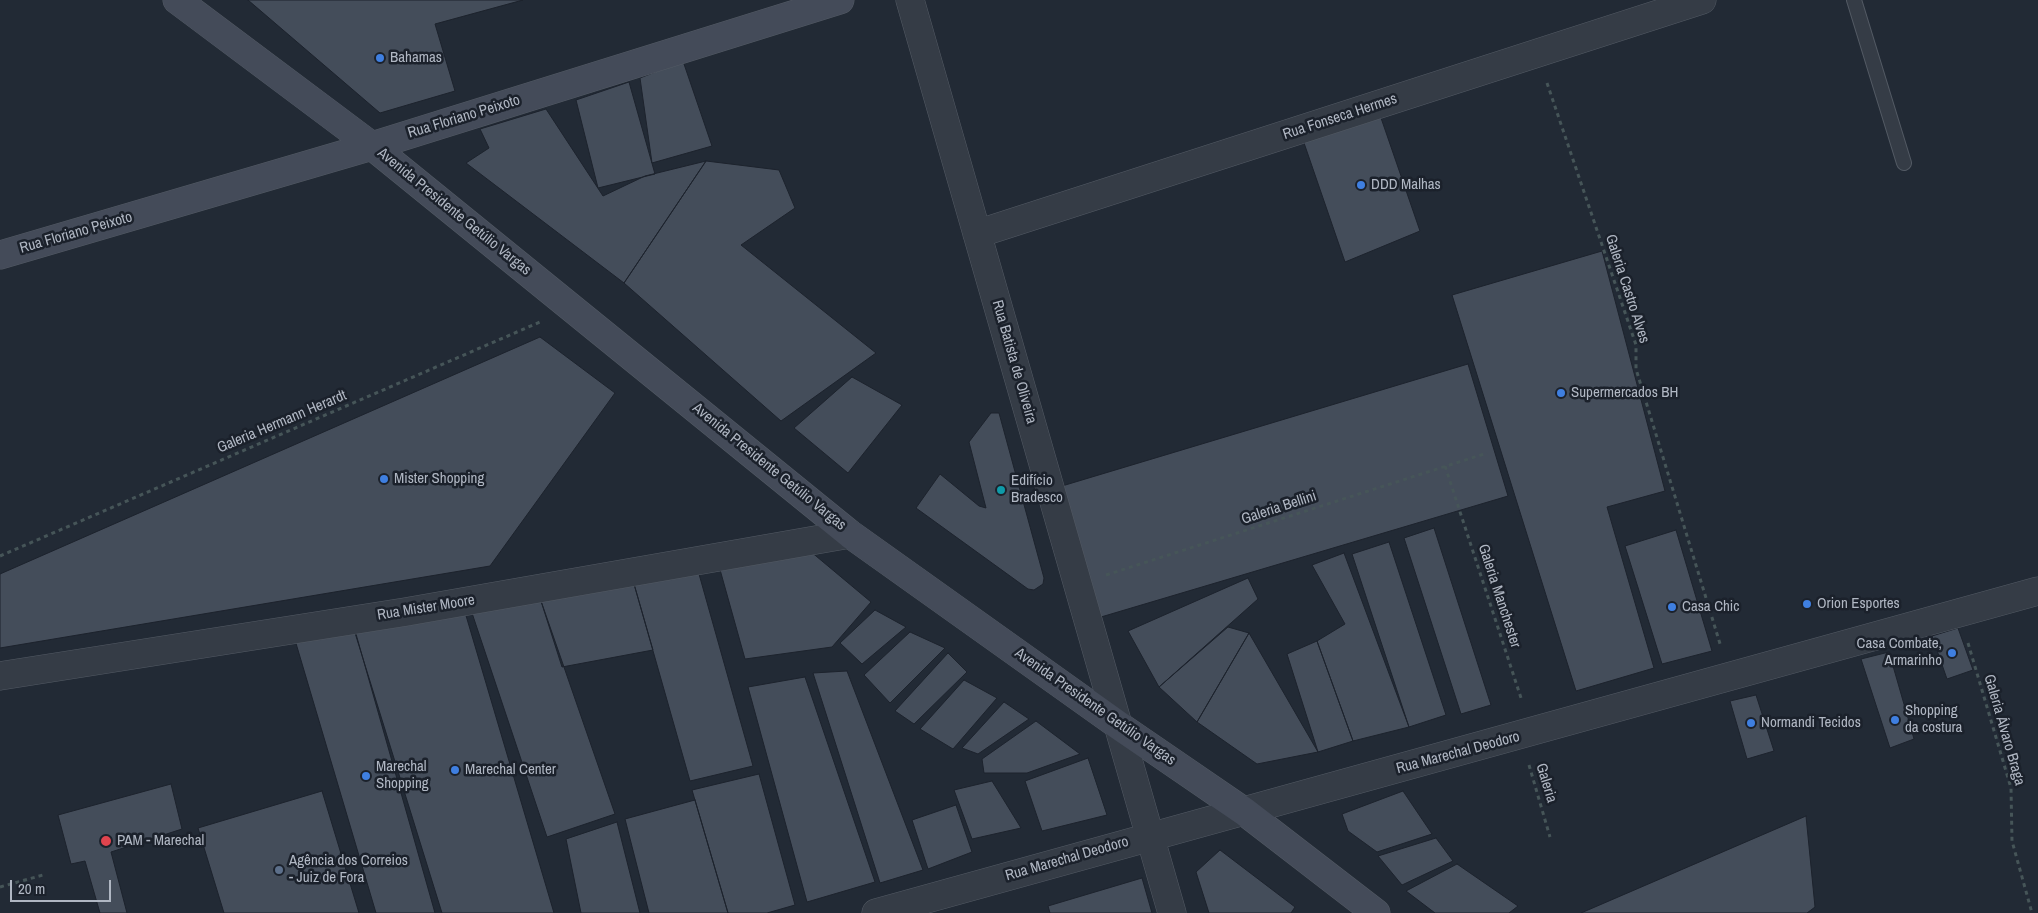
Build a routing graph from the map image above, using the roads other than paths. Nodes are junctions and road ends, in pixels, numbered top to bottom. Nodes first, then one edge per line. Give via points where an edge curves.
1 (177, 0) edge
2 (840, 0) edge
3 (910, 0) edge
4 (1702, 0) edge
5 (1854, 0) edge
6 (372, 146) junction
7 (1904, 163) dead end
8 (977, 234) junction
9 (0, 255) edge
10 (850, 534) junction
11 (2038, 591) edge
12 (0, 676) edge
13 (1118, 725) junction
14 (1245, 812) junction
15 (1150, 836) junction
16 (876, 913) edge
17 (1172, 913) edge
18 (1376, 913) edge

1 - 6 main road, Avenida Presidente Getúlio Vargas
2 - 6 main road, Rua Floriano Peixoto
3 - 8 street, Rua Batista de Oliveira
4 - 8 street, Rua Fonseca Hermes
5 - 7 lane
6 - 9 main road, Rua Floriano Peixoto
6 - 10 main road, Avenida Presidente Getúlio Vargas
8 - 13 street, Rua Batista de Oliveira
10 - 12 street, Rua Mister Moore via 405,612
10 - 13 main road, Avenida Presidente Getúlio Vargas
11 - 14 street, Rua Marechal Deodoro
13 - 14 main road, Avenida Presidente Getúlio Vargas
13 - 15 street, Rua Batista de Oliveira
14 - 15 street, Rua Marechal Deodoro
14 - 18 main road, Avenida Presidente Getúlio Vargas
15 - 16 street, Rua Marechal Deodoro
15 - 17 street

